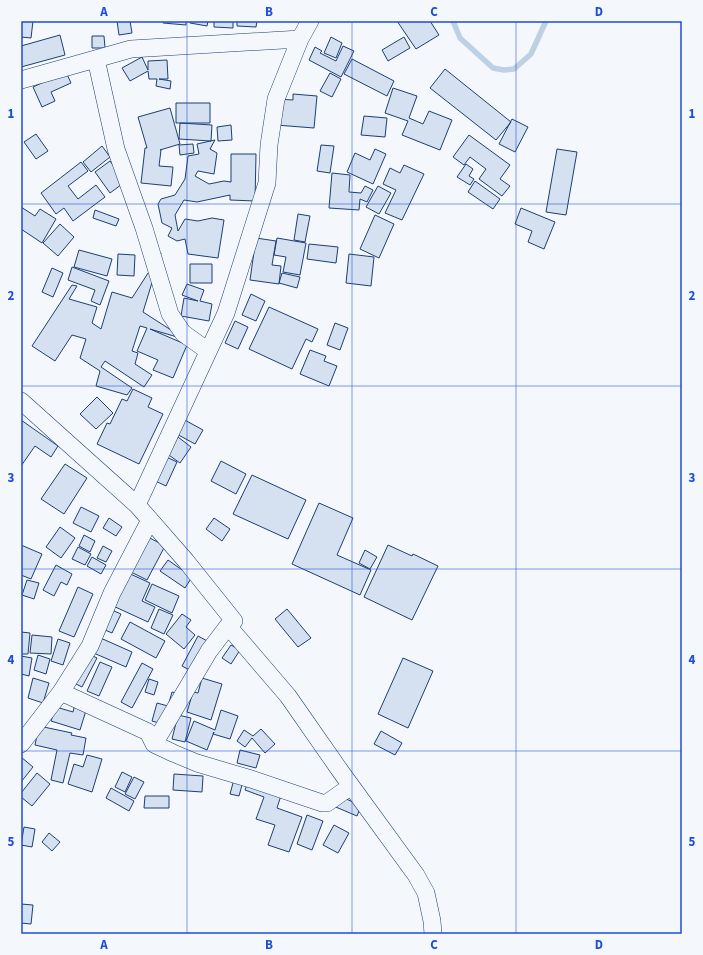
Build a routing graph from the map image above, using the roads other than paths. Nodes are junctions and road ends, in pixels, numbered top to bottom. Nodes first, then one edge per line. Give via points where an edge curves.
1 (310, 21) edge
2 (300, 39) junction
3 (96, 59) junction
4 (21, 80) edge
5 (208, 351) junction
6 (21, 401) edge
7 (137, 505) junction
8 (150, 520) junction
9 (228, 626) junction
10 (61, 692) junction
11 (21, 744) edge
12 (154, 744) junction
13 (351, 786) junction
14 (433, 934) edge

1 - 2 street
2 - 3 street via 131,49
2 - 5 street via 276,99 265,190 226,313
3 - 4 street
3 - 5 street via 116,149 144,228 170,314 183,333
5 - 7 street
6 - 7 street
7 - 8 street
8 - 9 street via 234,621
8 - 10 street via 112,593 90,646
9 - 12 street via 209,651
9 - 13 street via 288,696
10 - 11 street
10 - 12 street via 148,732
12 - 13 street via 197,763 322,804
13 - 14 street via 416,875 427,900

